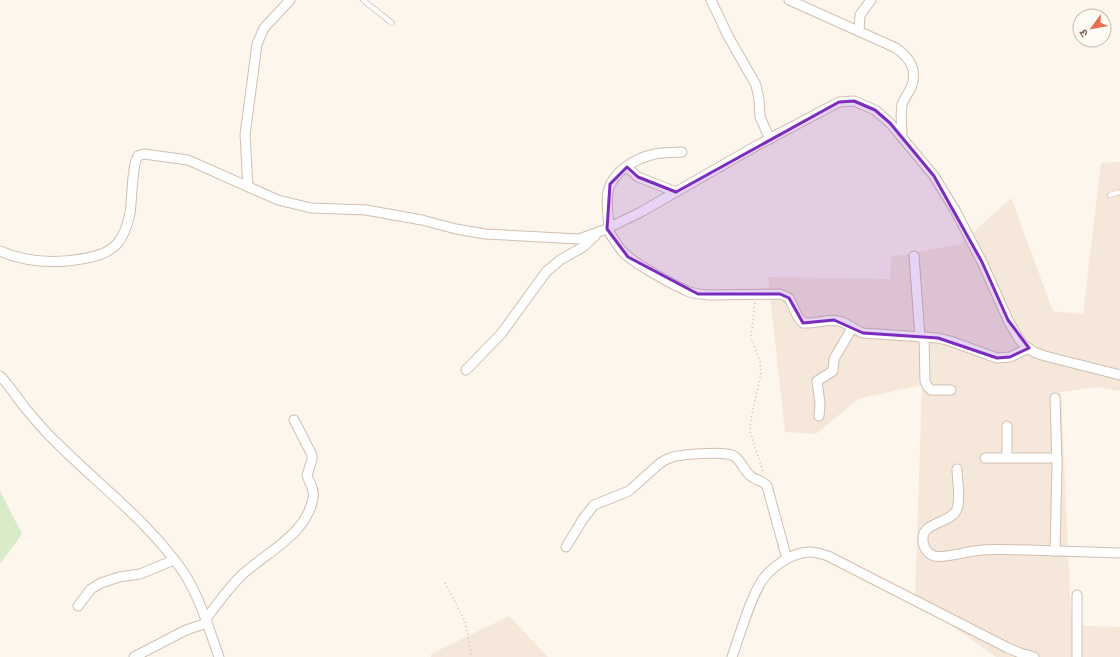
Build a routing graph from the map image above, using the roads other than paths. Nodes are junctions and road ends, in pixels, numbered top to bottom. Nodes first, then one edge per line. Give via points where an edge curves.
1 (290, 0) edge
2 (363, 0) edge
3 (711, 0) edge
4 (788, 0) edge
5 (871, 0) edge
6 (392, 23) dead end
7 (859, 31) junction
8 (902, 136) junction
9 (770, 139) junction
10 (682, 152) dead end
11 (627, 167) junction
12 (248, 187) junction
13 (676, 192) junction
14 (1120, 192) edge
15 (1110, 195) dead end
16 (605, 230) junction
17 (0, 251) edge
18 (914, 256) dead end
19 (852, 328) junction
20 (922, 337) junction
21 (1029, 348) junction
22 (466, 370) dead end
23 (1120, 375) edge
24 (2, 378) edge
25 (951, 390) dead end
26 (1055, 398) dead end
27 (819, 416) dead end
28 (294, 420) dead end
29 (1007, 426) dead end
30 (985, 458) dead end
31 (1008, 458) junction
32 (1056, 458) junction
33 (957, 469) dead end
34 (566, 546) dead end
35 (1055, 551) junction
36 (1120, 554) edge
37 (787, 559) junction
38 (174, 560) junction
39 (1077, 595) dead end
40 (78, 606) dead end
41 (206, 621) junction
42 (1007, 652) edge
43 (134, 657) edge
44 (219, 657) edge
45 (733, 657) edge
46 (1034, 657) edge
47 (1077, 657) edge

1 - 12 street via 264,28 257,44 245,135
2 - 6 lane
3 - 9 street via 756,85 760,117
4 - 7 street
5 - 7 street via 860,15
7 - 8 street via 904,53 912,65 913,80 902,104
8 - 9 street via 875,110 846,100
8 - 21 street via 934,176 951,203 982,262 1008,320 1019,339
9 - 13 street
10 - 11 street via 654,154
11 - 13 street via 638,177
11 - 16 street via 610,184
12 - 16 street via 278,200 311,208 366,210 485,234 579,239
12 - 17 street via 188,160 144,154 138,156 134,164 130,208 124,233 110,250 68,262 28,260
13 - 16 street
14 - 15 lane
16 - 19 street via 628,257 688,291 708,295 780,294 792,301 803,323 834,320 845,322
16 - 22 street via 546,272 501,334
18 - 20 street
19 - 20 street via 863,333
19 - 27 street via 834,359 833,371 817,382
20 - 21 street via 950,341 997,358 1010,357
20 - 25 street via 927,386 931,390
21 - 23 street via 1045,356
24 - 38 street via 56,442 122,504
26 - 32 street
28 - 41 street via 312,455 307,475 314,498 307,516 292,535 230,587
29 - 31 street
30 - 31 street
31 - 32 street
32 - 35 street
33 - 35 street via 956,509 954,514 926,529 922,538 927,552 941,556 983,550
34 - 37 street via 594,505 629,491 659,464 670,458 696,454 733,455 751,477 766,484
35 - 36 street
37 - 42 street via 808,552 828,556
37 - 45 street via 771,570 763,580 746,616
38 - 40 street via 140,574 101,583 91,589
38 - 41 street via 184,574
39 - 47 street
41 - 43 street
41 - 44 street
42 - 46 street

